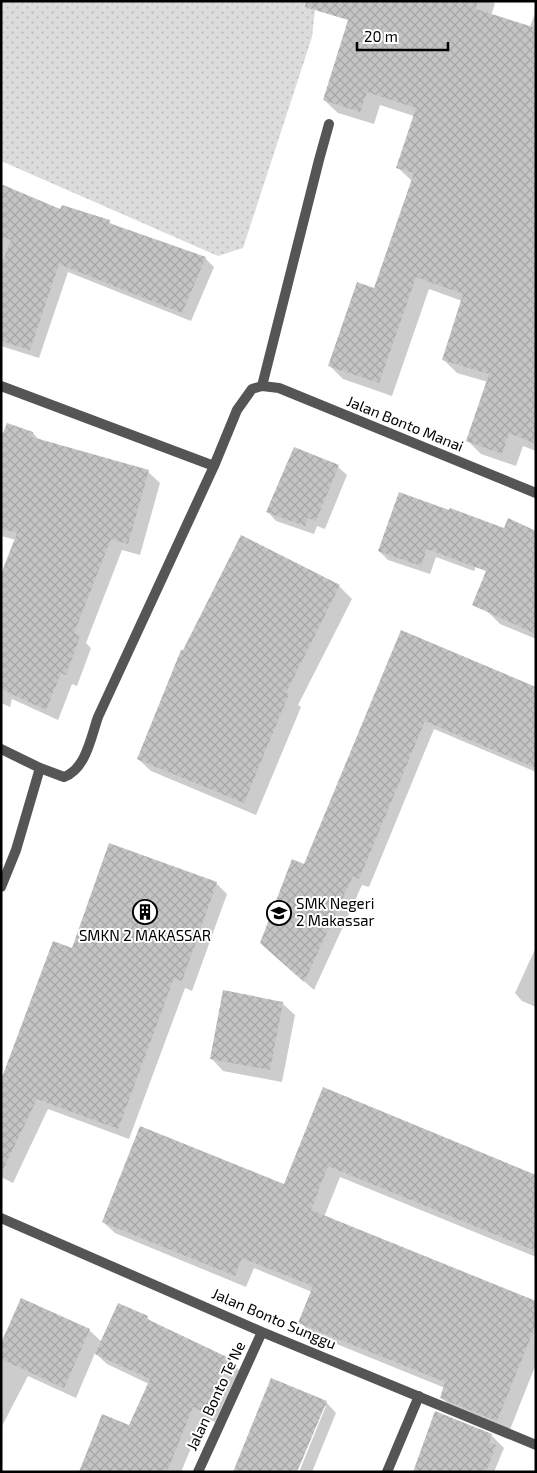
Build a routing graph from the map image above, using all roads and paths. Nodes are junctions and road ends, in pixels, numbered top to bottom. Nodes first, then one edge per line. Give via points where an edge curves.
1 (329, 124) dead end
2 (1, 386) edge
3 (262, 386) junction
4 (214, 466) junction
5 (536, 493) edge
6 (1, 749) edge
7 (40, 768) junction
8 (1, 888) edge
9 (1, 1218) edge
10 (262, 1332) junction
11 (419, 1396) junction
12 (536, 1444) edge
13 (198, 1472) edge
14 (387, 1472) edge

1 - 3 street
2 - 4 street
3 - 4 street via 252,390 237,410
3 - 5 street, Jalan Bonto Manai via 279,388
4 - 7 street via 76,770 64,777
6 - 7 street
7 - 8 street via 16,850
9 - 10 street, Jalan Bonto Sunggu
10 - 11 street, Jalan Bonto Sunggu
10 - 13 street, Jalan Bonto Te'Ne
11 - 12 street, Jalan Bonto Sunggu
11 - 14 street

